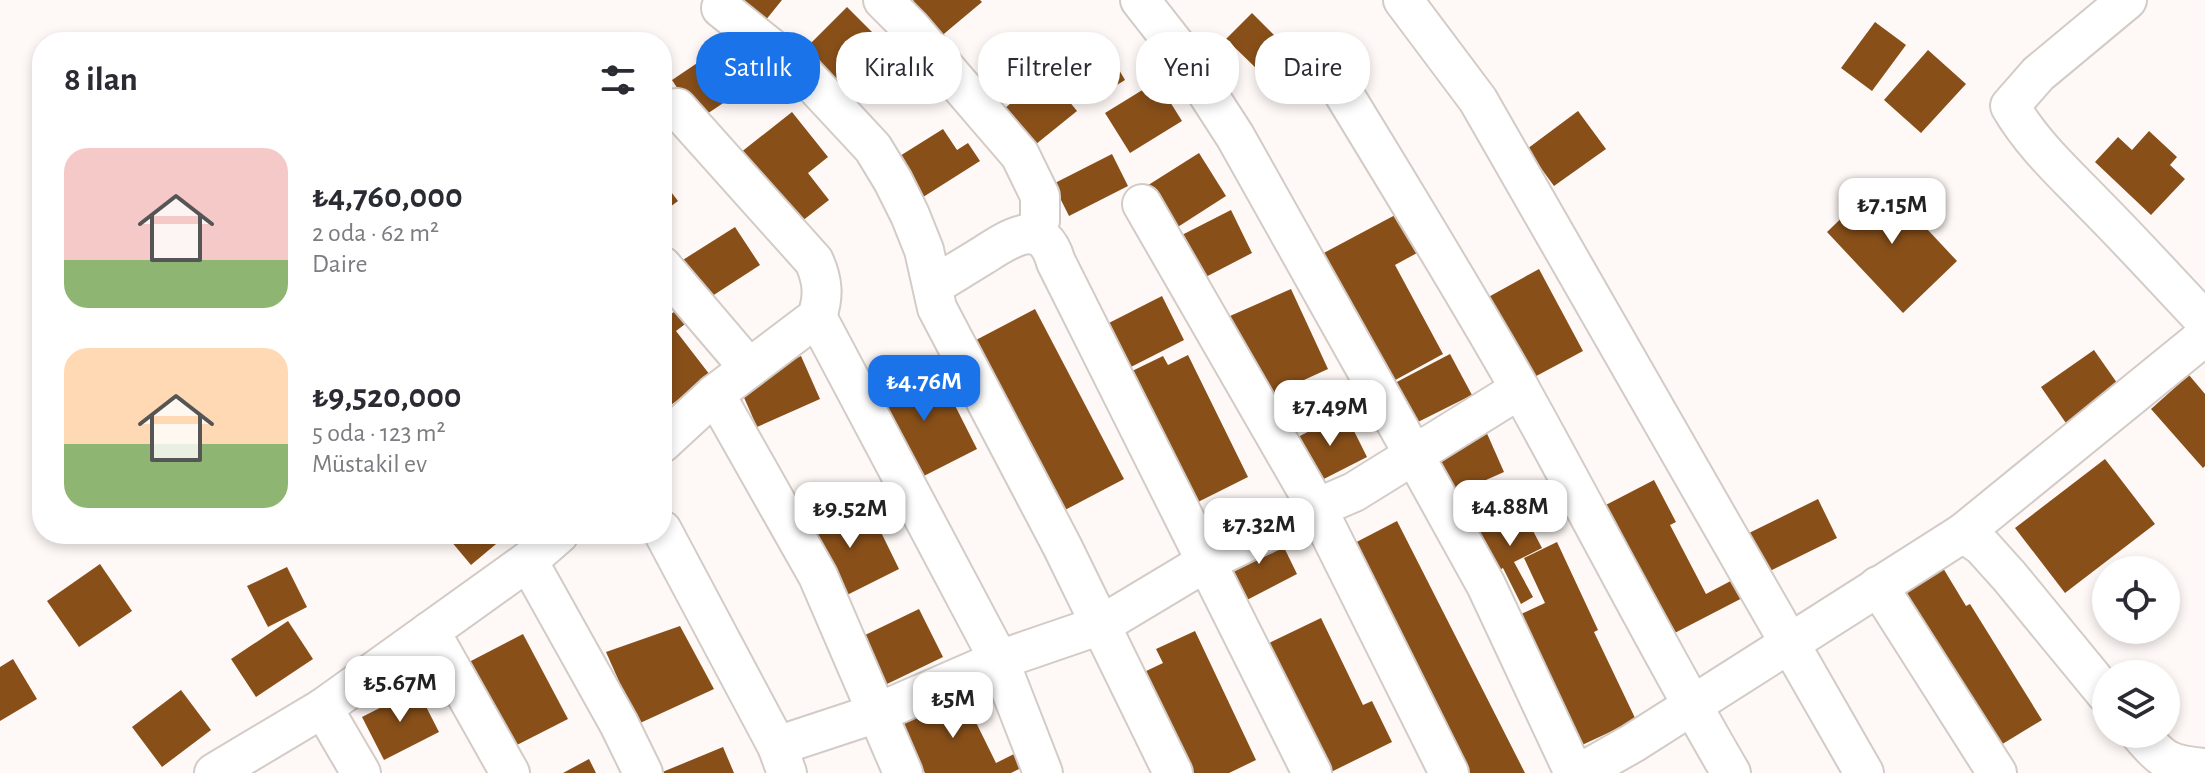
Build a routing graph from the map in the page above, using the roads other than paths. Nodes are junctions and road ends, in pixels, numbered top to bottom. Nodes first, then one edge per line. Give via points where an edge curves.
1 (883, 0) edge
2 (1140, 0) edge
3 (1403, 0) edge
4 (2127, 0) edge
5 (721, 8) dead end
6 (1350, 104) edge
7 (677, 108) dead end
8 (1142, 204) dead end
9 (1035, 235) junction
10 (672, 278) edge
11 (933, 286) junction
12 (817, 317) junction
13 (2205, 321) edge
14 (2205, 336) edge
15 (749, 368) junction
16 (1520, 389) junction
17 (715, 394) junction
18 (672, 434) edge
19 (1414, 455) junction
20 (1317, 508) junction
21 (1963, 533) junction
22 (548, 544) edge
23 (669, 544) edge
24 (528, 561) junction
25 (1206, 562) junction
26 (1878, 586) junction
27 (1101, 625) junction
28 (430, 631) junction
29 (1789, 643) junction
30 (999, 660) junction
31 (2092, 677) edge
32 (1691, 705) junction
33 (323, 708) junction
34 (877, 713) junction
35 (2152, 748) edge
36 (782, 759) edge
37 (2205, 768) edge
38 (214, 773) edge
39 (361, 773) edge
40 (510, 773) edge
41 (643, 773) edge
42 (903, 773) edge
43 (1043, 773) edge
44 (1173, 773) edge
45 (1312, 773) edge
46 (1449, 773) edge
47 (1574, 773) edge
48 (1580, 773) edge
49 (1731, 773) edge
50 (1864, 773) edge
51 (1997, 773) edge

1 - 9 street via 1020,155 1040,196
2 - 19 street via 1235,136
3 - 29 street via 1478,100
4 - 13 street via 2038,74 2010,106 2058,169
5 - 11 street via 806,76 873,148 910,215
6 - 16 street
7 - 12 street via 814,261 822,289
8 - 20 street
9 - 11 street via 1015,236
9 - 25 street via 1053,250
10 - 15 street
11 - 27 street via 937,308
12 - 15 street
12 - 30 street
14 - 21 street
15 - 17 street
16 - 19 street
16 - 32 street
17 - 18 street
17 - 34 street via 818,576
19 - 20 street
19 - 47 street via 1486,585
20 - 25 street
20 - 46 street
21 - 26 street
21 - 31 street via 2000,566
22 - 24 street
23 - 36 street
24 - 28 street
24 - 41 street
25 - 27 street
25 - 45 street
26 - 29 street
26 - 51 street
27 - 30 street
27 - 44 street
28 - 33 street
28 - 40 street
29 - 32 street
29 - 50 street
30 - 34 street
30 - 43 street
32 - 48 street
32 - 49 street
33 - 38 street
33 - 39 street
34 - 36 street
34 - 42 street
35 - 37 street via 2160,757

